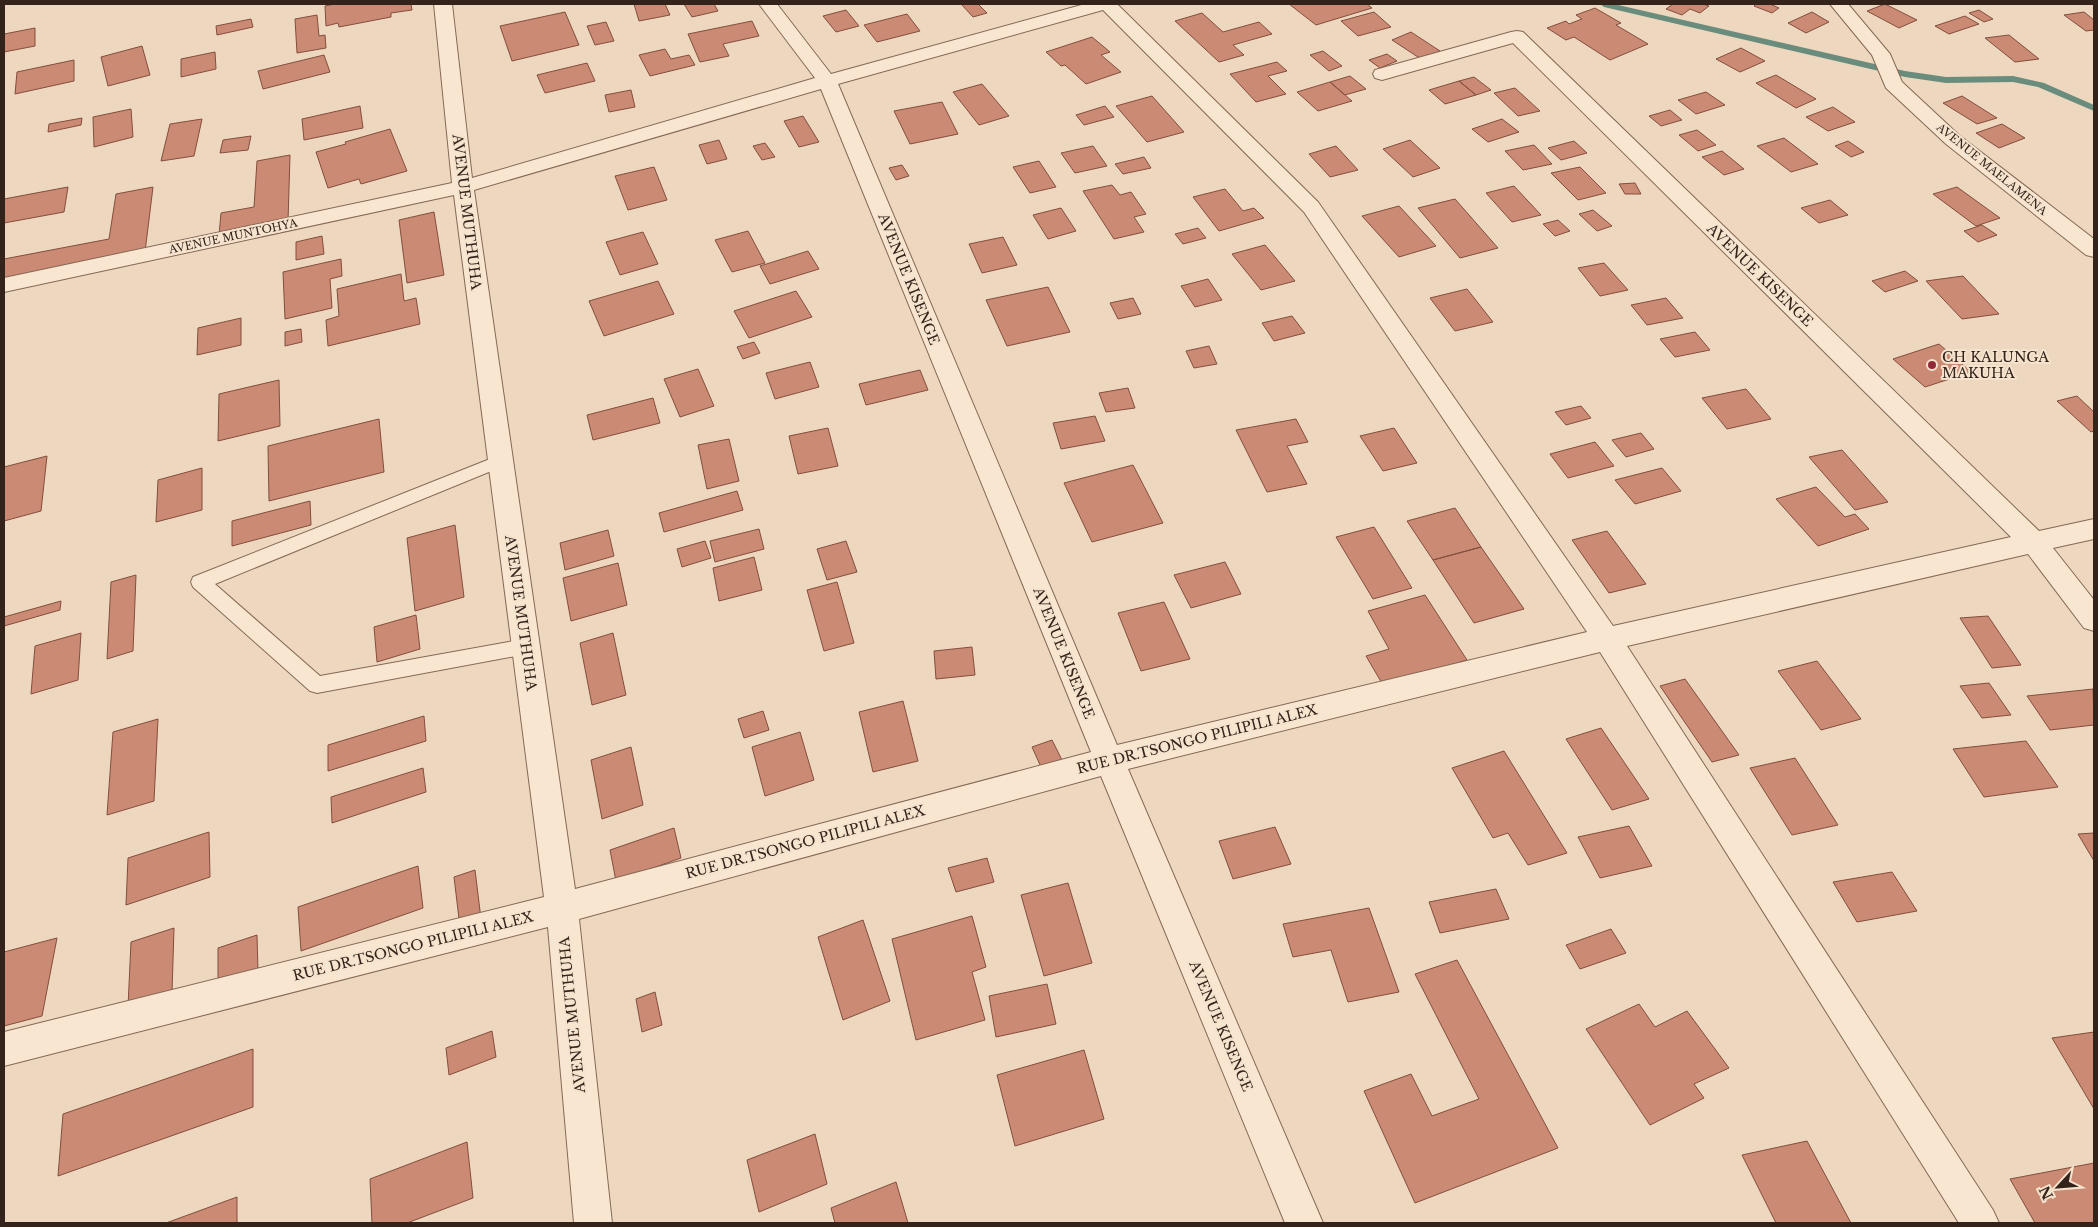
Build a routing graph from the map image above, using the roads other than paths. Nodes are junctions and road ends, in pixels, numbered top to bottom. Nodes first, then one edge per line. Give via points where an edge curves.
1 (443, 4) edge
2 (768, 4) edge
3 (1106, 4) edge
4 (1839, 4) edge
5 (1382, 74) dead end
6 (828, 81) junction
7 (463, 187) junction
8 (2094, 250) edge
9 (4, 285) edge
10 (500, 460) junction
11 (2094, 529) edge
12 (2034, 543) junction
13 (2094, 620) edge
14 (1607, 639) junction
15 (525, 647) junction
16 (1109, 760) junction
17 (562, 908) junction
18 (4, 1049) edge
19 (594, 1223) edge
20 (1304, 1223) edge
21 (1980, 1223) edge

1 - 7 street, AVENUE MUTHUHA
2 - 6 street, AVENUE KISENGE
3 - 6 street, AVENUE MUNTOHYA
3 - 14 street via 1311,207
4 - 8 street, AVENUE MAELAMENA via 1881,54 1892,84 1953,140
5 - 12 street, AVENUE KISENGE via 1517,36
6 - 7 street, AVENUE MUNTOHYA
6 - 16 street, AVENUE KISENGE
7 - 9 street, AVENUE MUNTOHYA
7 - 10 street, AVENUE MUTHUHA
10 - 15 street, AVENUE MUTHUHA
10 - 15 lane via 200,582 317,685
11 - 12 street, RUE DR.TSONGO PILIPILI ALEX
12 - 13 street, AVENUE KISENGE
12 - 14 street, RUE DR.TSONGO PILIPILI ALEX
14 - 16 street, RUE DR.TSONGO PILIPILI ALEX
14 - 21 street
15 - 17 street, AVENUE MUTHUHA
16 - 17 street, RUE DR.TSONGO PILIPILI ALEX
16 - 20 street, AVENUE KISENGE
17 - 18 street, RUE DR.TSONGO PILIPILI ALEX
17 - 19 street, AVENUE MUTHUHA

